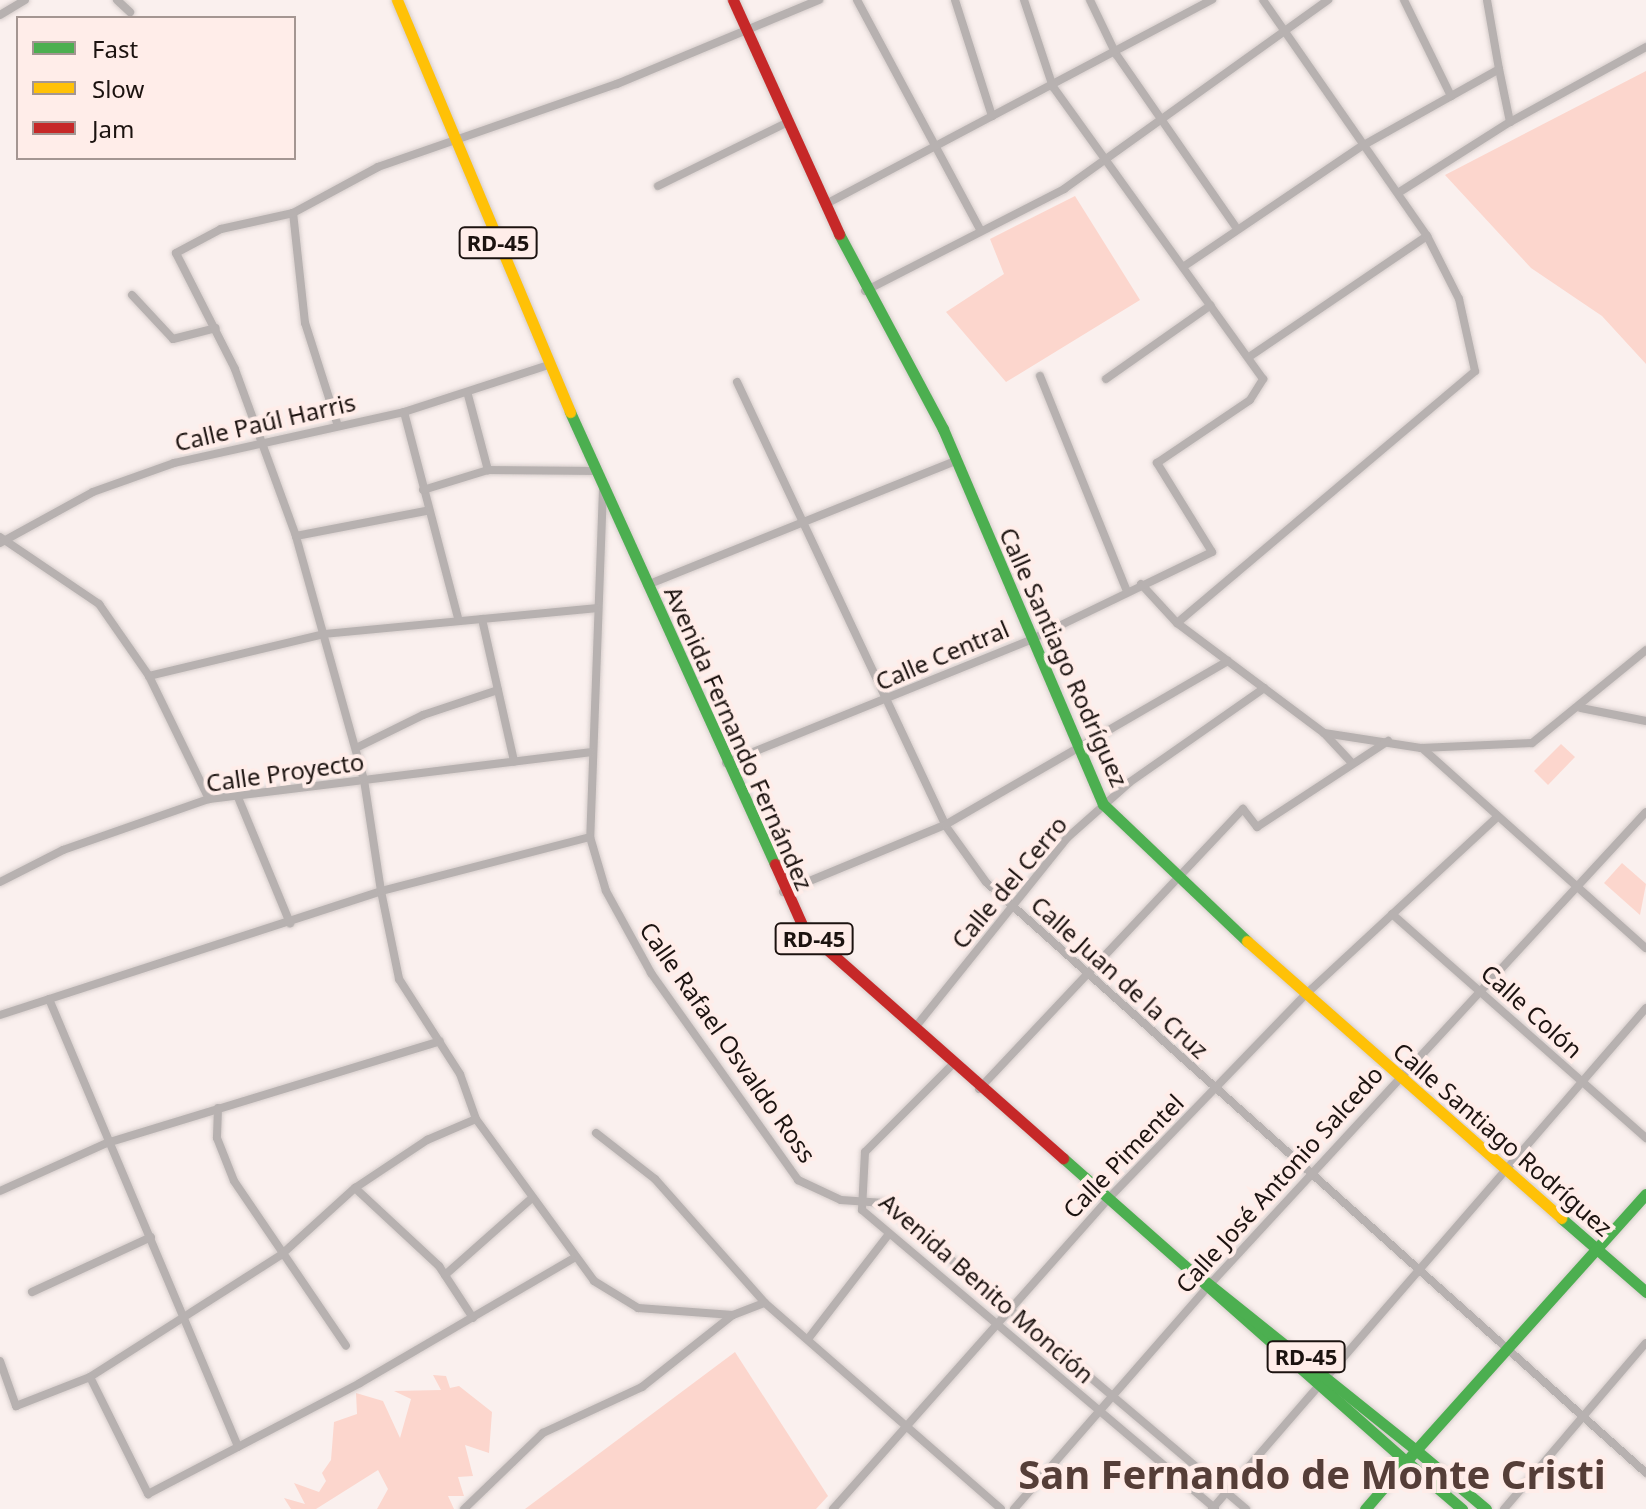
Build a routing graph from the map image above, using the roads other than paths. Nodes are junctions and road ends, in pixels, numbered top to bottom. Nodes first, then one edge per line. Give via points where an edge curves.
1 (25, 0) edge
2 (117, 0) edge
3 (397, 0) edge
4 (733, 0) edge
5 (819, 0) edge
6 (857, 0) edge
7 (955, 0) edge
8 (1024, 0) edge
9 (1090, 0) edge
10 (1212, 0) edge
11 (1263, 0) edge
12 (1328, 0) edge
13 (1404, 0) edge
14 (1487, 0) edge
15 (130, 12) dead end
16 (0, 15) edge
17 (1281, 31) junction
18 (744, 33) junction
19 (1646, 47) edge
20 (1116, 54) junction
21 (1499, 69) junction
22 (1053, 87) junction
23 (1451, 96) junction
24 (992, 116) junction
25 (1159, 118) junction
26 (788, 122) junction
27 (1510, 122) junction
28 (455, 141) junction
29 (1362, 146) junction
30 (933, 152) junction
31 (1108, 161) junction
32 (658, 186) dead end
33 (1398, 193) junction
34 (826, 204) junction
35 (293, 213) junction
36 (1235, 226) junction
37 (980, 229) junction
38 (1427, 236) junction
39 (1183, 267) junction
40 (865, 291) junction
41 (132, 295) dead end
42 (1211, 305) junction
43 (216, 328) junction
44 (1249, 357) junction
45 (549, 365) junction
46 (1040, 376) dead end
47 (1106, 379) dead end
48 (737, 382) dead end
49 (468, 395) junction
50 (404, 412) junction
51 (337, 423) junction
52 (263, 438) junction
53 (956, 461) junction
54 (488, 470) junction
55 (597, 471) junction
56 (603, 484) junction
57 (423, 490) junction
58 (426, 511) junction
59 (808, 525) junction
60 (296, 536) junction
61 (2, 540) edge
62 (1141, 584) junction
63 (647, 585) junction
64 (1126, 589) junction
65 (597, 608) junction
66 (482, 619) junction
67 (459, 621) junction
68 (1177, 623) junction
69 (324, 634) junction
70 (1030, 640) junction
71 (1646, 650) edge
72 (1228, 661) junction
73 (149, 676) junction
74 (1264, 688) junction
75 (498, 690) junction
76 (891, 699) junction
77 (1581, 708) junction
78 (1646, 721) edge
79 (1324, 733) junction
80 (1362, 737) junction
81 (1388, 741) junction
82 (356, 748) junction
83 (1421, 748) junction
84 (590, 752) junction
85 (1081, 753) junction
86 (1363, 756) junction
87 (514, 761) junction
88 (726, 763) junction
89 (1352, 763) junction
90 (364, 780) junction
91 (237, 795) junction
92 (209, 799) junction
93 (1103, 804) junction
94 (1646, 812) edge
95 (1497, 817) junction
96 (945, 825) junction
97 (590, 837) junction
98 (0, 882) edge
99 (1178, 883) junction
100 (1575, 888) junction
101 (381, 891) junction
102 (782, 892) junction
103 (1012, 906) junction
104 (1392, 914) junction
105 (290, 923) junction
106 (1646, 948) edge
107 (1086, 973) junction
108 (1480, 992) junction
109 (1304, 996) junction
110 (49, 999) junction
111 (1646, 1008) edge
112 (0, 1015) edge
113 (914, 1030) junction
114 (440, 1041) junction
115 (952, 1065) junction
116 (1398, 1078) junction
117 (1584, 1084) junction
118 (979, 1090) junction
119 (1215, 1090) junction
120 (218, 1108) junction
121 (476, 1119) junction
122 (596, 1133) dead end
123 (1646, 1138) edge
124 (107, 1143) junction
125 (1506, 1169) junction
126 (1312, 1174) junction
127 (355, 1188) junction
128 (0, 1191) edge
129 (1646, 1194) edge
130 (531, 1199) junction
131 (1108, 1199) junction
132 (860, 1200) junction
133 (889, 1234) junction
134 (151, 1237) junction
135 (1595, 1248) junction
136 (281, 1255) junction
137 (572, 1259) junction
138 (1423, 1270) junction
139 (445, 1275) junction
140 (1209, 1286) junction
141 (32, 1292) dead end
142 (1646, 1292) edge
143 (765, 1303) junction
144 (1010, 1307) junction
145 (733, 1315) junction
146 (189, 1318) junction
147 (473, 1318) junction
148 (997, 1323) junction
149 (808, 1339) junction
150 (1646, 1343) edge
151 (346, 1346) dead end
152 (1509, 1348) junction
153 (0, 1361) edge
154 (90, 1377) junction
155 (1330, 1377) junction
156 (1319, 1388) junction
157 (1115, 1392) junction
158 (1098, 1412) junction
159 (1583, 1416) junction
160 (903, 1429) junction
161 (238, 1447) junction
162 (1416, 1450) junction
163 (1406, 1461) junction
164 (1646, 1473) edge
165 (1228, 1492) junction
166 (1214, 1508) edge
167 (464, 1509) edge
168 (833, 1509) edge
169 (1001, 1509) edge
170 (1014, 1509) edge
171 (1246, 1509) edge
172 (1365, 1509) edge
173 (1462, 1509) edge
174 (1486, 1509) edge
175 (1504, 1509) edge

1 - 16 street
2 - 15 street
3 - 28 main road, RD-45
4 - 18 main road, Calle Santiago Rodríguez
5 - 18 street
6 - 30 street
7 - 24 street
8 - 22 street
9 - 20 street
10 - 20 street
11 - 17 street
12 - 17 street
13 - 23 street
14 - 21 street
17 - 25 street
17 - 29 street
18 - 26 main road, Calle Santiago Rodríguez
18 - 28 street
19 - 27 street
20 - 22 street
20 - 25 street
21 - 23 street
21 - 27 street
22 - 24 street
22 - 31 street
23 - 29 street
24 - 30 street
25 - 31 street
25 - 36 street
26 - 32 street
26 - 34 main road, Calle Santiago Rodríguez
27 - 33 street
28 - 35 street via 378,167
28 - 45 main road, RD-45
29 - 33 street
29 - 36 street
30 - 34 street
30 - 37 street
31 - 37 street
31 - 39 street
33 - 38 street
34 - 40 main road, Calle Santiago Rodríguez
35 - 43 street via 221,229 176,253
35 - 51 street via 305,323
36 - 39 street
37 - 40 street
38 - 44 street
38 - 68 street via 1459,299 1475,371 1468,382
39 - 42 street
40 - 53 main road, Calle Santiago Rodríguez via 921,384
41 - 43 street via 173,339
42 - 44 street
42 - 47 street
43 - 52 street
44 - 62 street, Calle Central via 1261,391 1157,463 1212,552
45 - 49 street, Calle Paúl Harris
45 - 55 main road, RD-45
46 - 64 street
48 - 59 street, Calle Juan de la Cruz
49 - 50 street, Calle Paúl Harris
49 - 54 street
50 - 51 street, Calle Paúl Harris
50 - 57 street
51 - 52 street, Calle Paúl Harris
52 - 60 street
52 - 61 street, Calle Paúl Harris via 93,492
53 - 59 street
53 - 70 main road, Calle Santiago Rodríguez
54 - 55 street
54 - 57 street
55 - 56 main road, RD-45
56 - 63 main road, Avenida Fernando Fernández / RD-45
56 - 65 street, Calle Rafael Osvaldo Ross
57 - 58 street
58 - 60 street
58 - 67 street
59 - 63 street
59 - 76 street, Calle Juan de la Cruz
60 - 69 street
61 - 73 street via 80,586
62 - 64 street, Calle Central
62 - 68 street
63 - 88 main road, Avenida Fernando Fernández / RD-45
64 - 70 street, Calle Central
65 - 66 street
65 - 84 street, Calle Rafael Osvaldo Ross
66 - 67 street
66 - 75 street
67 - 69 street
68 - 72 street
69 - 73 street
69 - 82 street
70 - 76 street, Calle Central
70 - 85 main road, Calle Santiago Rodríguez
71 - 77 street via 1594,688
72 - 74 street
72 - 85 street
73 - 92 street
74 - 79 street
74 - 93 street, Calle del Cerro
75 - 82 street via 423,715
75 - 87 street
76 - 88 street, Calle Central
76 - 96 street, Calle Juan de la Cruz
77 - 78 street
77 - 83 street via 1532,743
79 - 80 street
79 - 89 street
80 - 81 street
80 - 86 street
81 - 83 street
81 - 86 street
82 - 90 street
83 - 95 street
84 - 87 street, Calle Proyecto
84 - 97 street, Calle Rafael Osvaldo Ross
85 - 93 main road, Calle Santiago Rodríguez
85 - 96 street
86 - 89 street
87 - 90 street, Calle Proyecto
88 - 102 main road, Avenida Fernando Fernández / RD-45
89 - 99 street via 1257,827 1243,809
90 - 91 street, Calle Proyecto
90 - 101 street
91 - 92 street, Calle Proyecto
91 - 105 street
92 - 98 street, Calle Proyecto via 63,850
93 - 99 main road, Calle Santiago Rodríguez
93 - 103 street, Calle del Cerro
94 - 100 street, Calle José Antonio Salcedo
95 - 100 street
95 - 104 street, Calle Pimentel
96 - 102 street
96 - 103 street, Calle Juan de la Cruz
97 - 101 street
97 - 132 street, Calle Rafael Osvaldo Ross via 606,891 636,948 798,1180
99 - 107 street
99 - 109 main road, Calle Santiago Rodríguez
100 - 106 street
100 - 108 street, Calle José Antonio Salcedo
101 - 105 street
101 - 114 street via 399,979 424,1028
102 - 113 main road, Avenida Fernando Fernández / RD-45 via 804,929
103 - 107 street, Calle Juan de la Cruz
103 - 113 street, Calle del Cerro
104 - 108 street, Calle Colón
104 - 109 street, Calle Pimentel
105 - 110 street
107 - 118 street
107 - 119 street, Calle Juan de la Cruz
108 - 116 street, Calle José Antonio Salcedo
108 - 117 street, Calle Colón
109 - 116 main road, Calle Santiago Rodríguez
109 - 119 street, Calle Pimentel
110 - 112 street
110 - 124 street
111 - 117 street
113 - 115 main road, Avenida Fernando Fernández / RD-45
114 - 120 street
114 - 121 street
115 - 118 main road, Avenida Fernando Fernández / RD-45
115 - 132 street via 865,1152
116 - 125 main road, Calle Santiago Rodríguez
116 - 126 street, Calle José Antonio Salcedo
117 - 123 street, Calle Colón
117 - 125 street
118 - 131 main road, Avenida Fernando Fernández / RD-45
119 - 126 street, Calle Juan de la Cruz
119 - 131 street, Calle Pimentel
120 - 124 street
120 - 136 street via 217,1138 234,1181
121 - 127 street
121 - 130 street
122 - 143 street via 655,1179
124 - 128 street
124 - 134 street
125 - 135 main road, Calle Santiago Rodríguez
125 - 138 street
126 - 138 street, Calle Juan de la Cruz
126 - 140 street, Calle José Antonio Salcedo
127 - 136 street
127 - 139 street
129 - 135 main road
130 - 137 street
130 - 139 street
131 - 140 main road, Avenida Fernando Fernández / RD-45
131 - 144 street, Calle Pimentel
132 - 133 street, Avenida Benito Monción
132 - 144 street, Avenida Benito Monción via 884,1203
133 - 148 street, Avenida Benito Monción
133 - 149 street
134 - 141 street
134 - 146 street
135 - 142 main road, Calle Santiago Rodríguez
135 - 152 main road
136 - 146 street
136 - 151 street
137 - 145 street via 638,1308
137 - 147 street
138 - 152 street, Calle Juan de la Cruz
138 - 155 street
139 - 147 street
140 - 155 main road, Avenida Fernando Fernández / RD-45
140 - 156 main road, Avenida Fernando Fernández / RD-45
140 - 157 street, Calle José Antonio Salcedo
143 - 145 street
143 - 149 street
144 - 148 street, Calle Pimentel
144 - 157 street, Avenida Benito Monción
145 - 167 street via 642,1387 543,1433
146 - 154 street
146 - 161 street
147 - 161 street
148 - 158 street, Avenida Benito Monción
148 - 160 street, Calle Pimentel
149 - 160 street
150 - 159 street
152 - 159 street, Calle Juan de la Cruz
152 - 162 main road
153 - 154 street via 16,1406
154 - 161 street via 148,1494
155 - 156 street
155 - 162 main road, Avenida Fernando Fernández / RD-45
156 - 163 main road, Avenida Fernando Fernández / RD-45
156 - 165 street
157 - 158 street, Calle José Antonio Salcedo
157 - 165 street, Avenida Benito Monción
158 - 166 street, Avenida Benito Monción
158 - 170 street, Calle José Antonio Salcedo
159 - 164 street, Calle Juan de la Cruz
159 - 175 street
160 - 168 street, Calle Pimentel
160 - 169 street
162 - 163 main road
162 - 174 main road, Avenida Fernando Fernández / RD-45
163 - 172 main road
163 - 173 main road, Avenida Fernando Fernández / RD-45
165 - 166 street
165 - 171 street, Avenida Benito Monción

